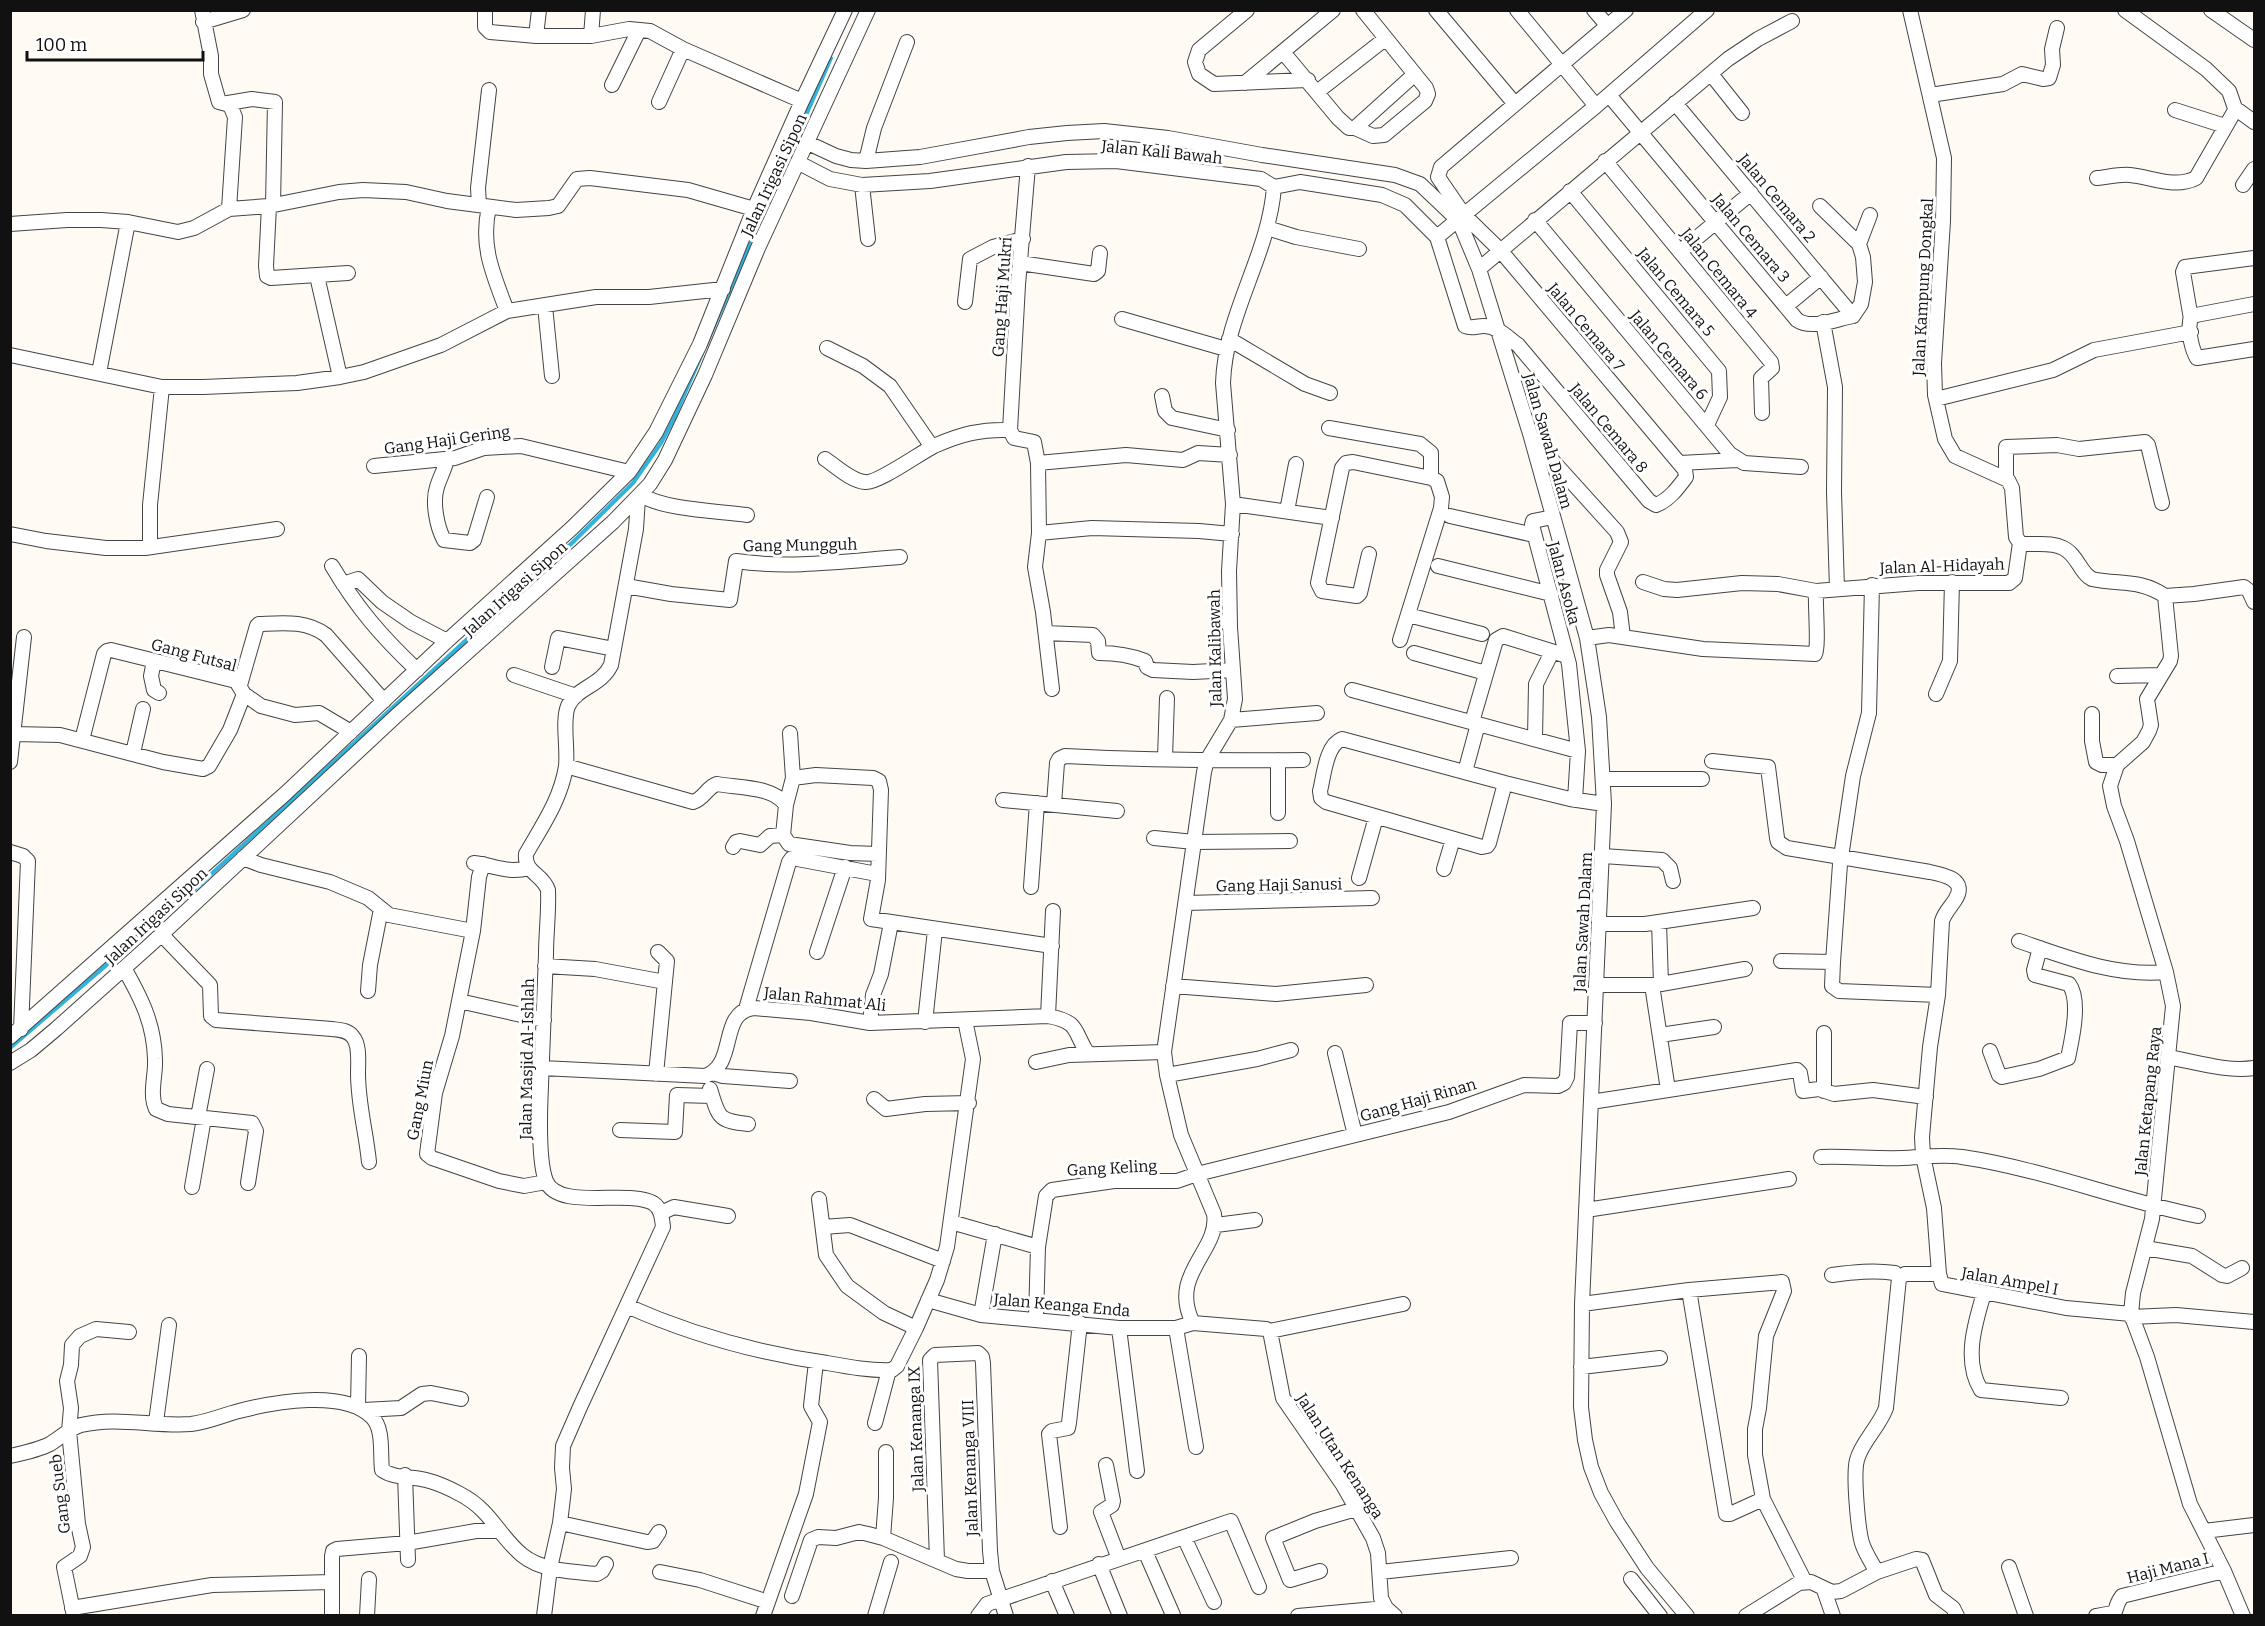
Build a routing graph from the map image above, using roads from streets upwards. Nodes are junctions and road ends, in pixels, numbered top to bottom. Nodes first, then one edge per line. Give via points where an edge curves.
1 (243, 10) edge
2 (485, 10) edge
3 (539, 10) edge
4 (593, 10) edge
5 (845, 10) edge
6 (868, 10) edge
7 (1247, 10) edge
8 (1333, 10) edge
9 (1363, 10) edge
10 (1436, 10) edge
11 (1517, 10) edge
12 (1594, 10) edge
13 (1626, 10) edge
14 (1707, 10) edge
15 (1910, 10) edge
16 (2125, 10) edge
17 (2211, 10) edge
18 (202, 16) edge
19 (1792, 21) dead end
20 (1607, 25) junction
21 (2057, 28) dead end
22 (639, 30) junction
23 (536, 36) junction
24 (591, 36) junction
25 (1385, 39) junction
26 (2254, 40) edge
27 (907, 42) dead end
28 (683, 49) junction
29 (1283, 52) junction
30 (1564, 65) junction
31 (1415, 74) junction
32 (1711, 74) junction
33 (1308, 80) junction
34 (1245, 83) junction
35 (612, 85) dead end
36 (489, 90) dead end
37 (1317, 92) junction
38 (1609, 95) junction
39 (1930, 95) junction
40 (802, 100) junction
41 (1592, 101) junction
42 (659, 102) dead end
43 (228, 103) junction
44 (1675, 103) junction
45 (1515, 104) junction
46 (2175, 110) dead end
47 (2236, 111) junction
48 (1742, 113) dead end
49 (2254, 122) edge
50 (2225, 126) junction
51 (1355, 128) junction
52 (1641, 133) junction
53 (808, 143) junction
54 (867, 160) junction
55 (1605, 161) junction
56 (799, 163) junction
57 (1028, 166) junction
58 (2254, 169) edge
59 (2097, 178) dead end
60 (862, 185) junction
61 (2243, 185) dead end
62 (1274, 187) junction
63 (1570, 191) junction
64 (1751, 193) junction
65 (271, 206) junction
66 (484, 206) junction
67 (1820, 206) dead end
68 (754, 209) junction
69 (229, 210) junction
70 (1870, 215) dead end
71 (1535, 220) junction
72 (128, 222) junction
73 (1716, 222) junction
74 (10, 224) edge
75 (1452, 226) junction
76 (1267, 228) junction
77 (1023, 238) junction
78 (868, 239) dead end
79 (1859, 244) junction
80 (1359, 249) dead end
81 (1500, 250) junction
82 (1681, 251) junction
83 (1100, 253) dead end
84 (2254, 258) edge
85 (1020, 263) junction
86 (1479, 268) junction
87 (348, 273) dead end
88 (317, 276) junction
89 (1821, 277) junction
90 (723, 289) junction
91 (965, 302) dead end
92 (2254, 304) edge
93 (545, 306) junction
94 (1786, 306) junction
95 (507, 311) junction
96 (1853, 316) junction
97 (1122, 319) dead end
98 (1823, 322) junction
99 (2191, 326) junction
100 (1498, 330) junction
101 (1228, 344) junction
102 (827, 348) dead end
103 (2254, 349) edge
104 (10, 355) edge
105 (99, 373) junction
106 (552, 376) dead end
107 (340, 377) junction
108 (162, 387) junction
109 (1330, 393) dead end
110 (1162, 396) dead end
111 (1936, 399) junction
112 (1762, 413) dead end
113 (1707, 426) junction
114 (1329, 428) dead end
115 (1010, 430) junction
116 (1228, 430) junction
117 (1531, 437) junction
118 (932, 447) junction
119 (1230, 455) junction
120 (447, 459) junction
121 (825, 459) dead end
122 (1737, 460) junction
123 (1038, 463) junction
124 (1296, 464) dead end
125 (1680, 464) junction
126 (374, 466) dead end
127 (1802, 467) dead end
128 (644, 468) junction
129 (1431, 478) junction
130 (2006, 478) junction
131 (487, 497) dead end
132 (639, 497) junction
133 (2162, 503) dead end
134 (1233, 504) junction
135 (1287, 511) junction
136 (747, 515) dead end
137 (1450, 516) dead end
138 (1332, 518) junction
139 (1546, 518) junction
140 (278, 529) dead end
141 (1039, 533) junction
142 (10, 534) edge
143 (1232, 534) junction
144 (1534, 535) junction
145 (2020, 543) junction
146 (150, 547) junction
147 (1369, 554) dead end
148 (900, 557) dead end
149 (332, 566) dead end
150 (1438, 566) dead end
151 (1643, 582) dead end
152 (1952, 582) junction
153 (343, 584) junction
154 (1872, 585) junction
155 (626, 586) junction
156 (1837, 588) junction
157 (1816, 591) junction
158 (1551, 594) junction
159 (2165, 596) junction
160 (2254, 602) edge
161 (1408, 615) junction
162 (1046, 633) junction
163 (1482, 634) dead end
164 (24, 637) dead end
165 (1623, 637) junction
166 (1587, 638) junction
167 (1400, 640) dead end
168 (447, 641) junction
169 (614, 649) junction
170 (1552, 652) junction
171 (1414, 653) dead end
172 (1567, 656) junction
173 (154, 661) junction
174 (552, 667) dead end
175 (417, 670) junction
176 (1232, 670) junction
177 (1486, 673) junction
178 (514, 675) dead end
179 (2161, 675) junction
180 (2117, 676) dead end
181 (242, 689) junction
182 (1053, 689) dead end
183 (1352, 690) dead end
184 (159, 693) dead end
185 (1936, 694) dead end
186 (576, 696) junction
187 (1167, 698) dead end
188 (384, 701) junction
189 (143, 709) dead end
190 (1317, 713) dead end
191 (2092, 714) dead end
192 (1231, 720) junction
193 (1475, 723) junction
194 (351, 732) junction
195 (790, 733) dead end
196 (14, 734) junction
197 (1535, 739) junction
198 (82, 740) junction
199 (1578, 751) junction
200 (133, 753) junction
201 (1165, 758) junction
202 (1207, 760) junction
203 (1278, 760) junction
204 (1303, 760) dead end
205 (1712, 761) dead end
206 (10, 762) edge
207 (2117, 765) junction
208 (566, 766) junction
209 (1465, 772) junction
210 (793, 778) junction
211 (1604, 779) junction
212 (1702, 779) dead end
213 (1505, 783) junction
214 (1003, 800) dead end
215 (1580, 801) junction
216 (1037, 803) junction
217 (1054, 804) junction
218 (1601, 804) junction
219 (786, 805) junction
220 (1117, 811) dead end
221 (1278, 813) dead end
222 (1376, 817) junction
223 (783, 835) junction
224 (1154, 838) dead end
225 (1453, 839) junction
226 (1194, 842) junction
227 (1290, 842) dead end
228 (733, 847) dead end
229 (10, 852) edge
230 (878, 854) junction
231 (1603, 856) junction
232 (243, 858) junction
233 (1841, 858) junction
234 (845, 867) junction
235 (528, 868) junction
236 (1444, 869) dead end
237 (877, 874) junction
238 (1359, 878) dead end
239 (1673, 881) dead end
240 (1031, 887) dead end
241 (1372, 898) dead end
242 (1186, 903) junction
243 (1753, 908) dead end
244 (381, 909) junction
245 (1053, 911) dead end
246 (1659, 922) junction
247 (891, 923) junction
248 (1599, 924) junction
249 (935, 930) junction
250 (473, 931) junction
251 (161, 934) junction
252 (2019, 941) dead end
253 (1052, 946) junction
254 (2040, 948) junction
255 (658, 952) dead end
256 (817, 952) dead end
257 (1781, 961) dead end
258 (1833, 962) junction
259 (545, 966) junction
260 (124, 968) junction
261 (1745, 969) dead end
262 (2166, 972) junction
263 (665, 982) junction
264 (1657, 984) junction
265 (1366, 985) dead end
266 (1597, 985) junction
267 (1173, 986) junction
268 (368, 991) dead end
269 (1938, 995) junction
270 (459, 1001) junction
271 (746, 1009) junction
272 (1048, 1016) junction
273 (544, 1020) junction
274 (965, 1020) junction
275 (925, 1022) junction
276 (870, 1023) junction
277 (1594, 1023) junction
278 (1714, 1027) dead end
279 (16, 1033) edge
280 (1824, 1033) dead end
281 (1660, 1035) junction
282 (1291, 1050) dead end
283 (1990, 1051) dead end
284 (1164, 1052) junction
285 (1335, 1053) dead end
286 (1088, 1054) junction
287 (2168, 1057) junction
288 (1036, 1062) dead end
289 (10, 1063) edge
290 (542, 1068) junction
291 (2254, 1068) edge
292 (207, 1069) dead end
293 (656, 1074) junction
294 (709, 1074) junction
295 (1167, 1075) junction
296 (790, 1081) dead end
297 (1668, 1090) junction
298 (1824, 1091) junction
299 (712, 1096) junction
300 (1926, 1096) junction
301 (874, 1099) dead end
302 (1591, 1102) junction
303 (969, 1103) junction
304 (201, 1118) junction
305 (748, 1124) dead end
306 (620, 1130) dead end
307 (1354, 1135) junction
308 (1923, 1156) junction
309 (1821, 1157) dead end
310 (369, 1162) dead end
311 (1197, 1174) junction
312 (1789, 1179) dead end
313 (546, 1182) junction
314 (248, 1183) dead end
315 (192, 1187) dead end
316 (819, 1199) dead end
317 (2154, 1207) junction
318 (1586, 1210) junction
319 (661, 1212) junction
320 (729, 1216) dead end
321 (2198, 1216) dead end
322 (1255, 1220) dead end
323 (951, 1222) junction
324 (1216, 1225) junction
325 (823, 1227) junction
326 (995, 1234) junction
327 (1038, 1247) junction
328 (2145, 1248) junction
329 (943, 1261) junction
330 (2242, 1268) dead end
331 (1939, 1274) junction
332 (1832, 1275) dead end
333 (1899, 1278) junction
334 (1689, 1290) junction
335 (1984, 1293) junction
336 (928, 1300) junction
337 (1403, 1304) dead end
338 (1582, 1304) junction
339 (627, 1306) junction
340 (981, 1315) junction
341 (2131, 1315) junction
342 (1036, 1319) junction
343 (2254, 1322) edge
344 (1080, 1323) junction
345 (1193, 1323) junction
346 (169, 1325) dead end
347 (916, 1328) junction
348 (1119, 1328) junction
349 (1176, 1328) junction
350 (1270, 1331) junction
351 (129, 1332) dead end
352 (359, 1356) dead end
353 (1660, 1358) dead end
354 (816, 1362) junction
355 (983, 1363) joint
356 (1581, 1367) junction
357 (889, 1370) junction
358 (2061, 1398) dead end
359 (461, 1399) dead end
360 (361, 1408) junction
361 (156, 1422) junction
362 (875, 1423) dead end
363 (69, 1431) junction
364 (1196, 1447) dead end
365 (885, 1452) dead end
366 (10, 1456) edge
367 (1106, 1465) dead end
368 (1137, 1471) dead end
369 (405, 1475) junction
370 (1762, 1499) junction
371 (1356, 1509) junction
372 (560, 1523) junction
373 (2254, 1525) edge
374 (1060, 1527) dead end
375 (497, 1531) dead end
376 (2204, 1531) junction
377 (659, 1532) dead end
378 (1184, 1537) junction
379 (883, 1538) junction
380 (407, 1543) junction
381 (1116, 1551) junction
382 (1145, 1551) junction
383 (1510, 1558) dead end
384 (408, 1560) dead end
385 (937, 1560) junction
386 (891, 1562) dead end
387 (606, 1564) dead end
388 (1099, 1564) junction
389 (2009, 1566) dead end
390 (550, 1568) junction
391 (1320, 1571) dead end
392 (2224, 1571) junction
393 (660, 1572) dead end
394 (1380, 1572) junction
395 (1876, 1572) junction
396 (369, 1579) dead end
397 (1631, 1579) dead end
398 (331, 1581) junction
399 (1052, 1581) junction
400 (1805, 1582) junction
401 (996, 1583) junction
402 (1259, 1587) dead end
403 (1824, 1590) junction
404 (792, 1596) dead end
405 (1214, 1602) dead end
406 (765, 1609) edge
407 (73, 1612) edge
408 (1391, 1612) edge
409 (1363, 1613) edge
410 (1173, 1615) edge
411 (332, 1616) edge
412 (367, 1616) edge
413 (544, 1616) edge
414 (875, 1616) edge
415 (978, 1616) edge
416 (1006, 1616) edge
417 (1067, 1616) edge
418 (1120, 1616) edge
419 (1298, 1616) edge
420 (1660, 1616) edge
421 (1687, 1616) edge
422 (1746, 1616) edge
423 (1833, 1616) edge
424 (1957, 1616) edge
425 (2026, 1616) edge
426 (2096, 1616) edge
427 (2243, 1616) edge

1 - 18 street
2 - 23 street via 485,27 490,32
3 - 23 street
4 - 24 street
5 - 40 street, Jalan Irigasi Sipon
6 - 53 street, Jalan Irigasi Sipon
7 - 34 street via 1199,50 1195,62 1199,74 1209,82
8 - 29 street
9 - 25 street
10 - 45 street
11 - 30 street
12 - 20 street
13 - 20 street
14 - 38 street
15 - 39 street, Jalan Kampung Dongkal
16 - 47 street via 2206,69 2229,91
17 - 26 street
18 - 43 street via 219,102
19 - 32 street via 1758,39
20 - 30 street
21 - 39 street via 2049,78 2022,74 2003,84
22 - 24 street
22 - 28 street
22 - 35 street
23 - 24 street
25 - 31 street
25 - 37 street
27 - 54 street via 874,128
28 - 40 street
28 - 42 street
29 - 33 street
29 - 34 street
30 - 41 street
30 - 45 street
31 - 51 street
31 - 51 street via 1426,88 1425,101 1384,135 1373,136
32 - 44 street
32 - 48 street
33 - 34 street
33 - 37 street
36 - 66 street via 478,188
37 - 51 street via 1344,125
38 - 41 street
38 - 52 street, Jalan Cemara 3
39 - 111 street, Jalan Kampung Dongkal via 1944,158
40 - 68 street, Jalan Irigasi Sipon
41 - 75 street
43 - 65 street via 252,99 276,102
43 - 69 street via 235,123
44 - 52 street
44 - 64 street, Jalan Cemara 2
45 - 75 street via 1438,171
46 - 50 street
47 - 49 street
47 - 50 street
50 - 59 street via 2192,180 2168,182 2129,175
52 - 55 street
52 - 73 street, Jalan Cemara 3
53 - 54 street via 836,156
53 - 56 street, Jalan Irigasi Sipon
54 - 75 street via 920,157 1038,136 1104,131 1168,138 1395,175 1420,184
55 - 63 street
55 - 82 street, Jalan Cemara 4
56 - 60 street, Jalan Kali Bawah via 830,179
56 - 128 street, Jalan Irigasi Sipon via 758,248 705,375
57 - 60 street, Jalan Kali Bawah
57 - 62 street, Jalan Kali Bawah via 1116,161 1261,179
57 - 77 street, Gang Haji Mukri
58 - 61 street
60 - 78 street
62 - 75 street, Jalan Kali Bawah via 1300,182 1382,195
62 - 76 street, Jalan Kalibawah
63 - 71 street
63 - 113 street, Jalan Cemara 5 via 1719,371 1720,397
64 - 73 street
64 - 89 street, Jalan Cemara 2
65 - 66 street via 363,190 406,192
65 - 69 street
65 - 88 street via 267,276
66 - 68 street via 516,210 558,206 577,179 590,178 688,190
66 - 95 street via 486,249
67 - 79 street
68 - 90 street, Jalan Irigasi Sipon
69 - 72 street via 178,232
70 - 79 street
71 - 81 street
71 - 113 street, Jalan Cemara 6
72 - 74 street via 66,220
72 - 105 street
73 - 82 street
73 - 94 street, Jalan Cemara 3
75 - 81 street, Jalan Cemara 7
75 - 86 street, Jalan Sawah Dalam
75 - 100 street via 1453,284 1463,323 1468,328 1484,326
76 - 80 street
76 - 101 street, Jalan Kalibawah
77 - 85 street, Gang Haji Mukri
77 - 91 street via 970,259
79 - 96 street via 1865,282 1861,303
81 - 86 street
81 - 125 street, Jalan Cemara 7
82 - 112 street, Jalan Cemara 4 via 1771,362 1772,368 1761,378
83 - 85 street via 1098,271 1094,274
84 - 99 street via 2185,267
85 - 115 street, Gang Haji Mukri
86 - 100 street, Jalan Sawah Dalam
87 - 88 street
88 - 107 street
89 - 94 street
89 - 96 street, Jalan Cemara 2
90 - 93 street via 649,297 596,297
90 - 128 street, Jalan Irigasi Sipon
92 - 99 street via 2196,315
93 - 95 street
93 - 106 street
94 - 98 street, Jalan Cemara 3 via 1803,324
95 - 107 street via 441,345
96 - 98 street, Jalan Cemara 3
97 - 101 street
98 - 156 street via 1835,387
99 - 103 street via 2197,358
99 - 111 street via 2094,350 2052,370
100 - 117 street, Jalan Sawah Dalam
100 - 125 street, Jalan Cemara 8 via 1518,345 1652,504 1665,500 1686,477
101 - 109 street
101 - 116 street, Jalan Kalibawah via 1223,383
102 - 118 street via 863,366 890,386
104 - 105 street
105 - 108 street
107 - 108 street via 297,383
108 - 146 street via 150,505
110 - 116 street via 1165,411 1172,418
111 - 130 street, Jalan Kampung Dongkal via 1945,439 1955,456
113 - 122 street, Jalan Cemara 6
114 - 129 street via 1420,444 1431,453
115 - 118 street via 970,432
115 - 123 street via 1014,438 1034,442
116 - 119 street, Jalan Kalibawah
117 - 139 street, Jalan Sawah Dalam
117 - 165 street via 1617,532 1621,542 1607,575 1620,612
118 - 121 street via 872,482 858,480
119 - 123 street via 1198,453 1183,460 1126,454
119 - 134 street, Jalan Kalibawah
120 - 126 street, Gang Haji Gering
120 - 128 street, Gang Haji Gering via 484,448 528,447 544,453
120 - 131 street via 435,498 444,540 474,540
122 - 125 street
122 - 127 street
123 - 141 street
124 - 135 street
128 - 132 street, Jalan Irigasi Sipon
128 - 168 street, Jalan Irigasi Sipon
129 - 138 street via 1346,462
129 - 161 street via 1437,481 1442,497
130 - 133 street via 2004,448 2008,446 2079,449 2145,442
130 - 145 street via 2012,488 2016,537
132 - 136 street
132 - 155 street
132 - 232 street, Jalan Irigasi Sipon
134 - 135 street
134 - 143 street, Jalan Kalibawah
135 - 138 street
137 - 144 street
138 - 147 street via 1318,583 1322,591 1356,596 1360,593
139 - 144 street, Jalan Asoka via 1532,525
139 - 166 street, Jalan Sawah Dalam
140 - 146 street
141 - 143 street via 1092,528
141 - 162 street via 1035,567
142 - 146 street via 106,548
143 - 176 street, Jalan Kalibawah
144 - 158 street, Jalan Asoka
145 - 152 street, Jalan Al-Hidayah via 2015,578 2009,583
145 - 159 street via 2063,547 2092,579 2153,587
148 - 155 street, Gang Mungguh via 782,564 736,561 730,600
149 - 153 street
150 - 158 street
151 - 157 street, Jalan Al-Hidayah via 1677,590 1762,583
152 - 154 street, Jalan Al-Hidayah
152 - 185 street via 1950,661
153 - 168 street via 358,579 382,602
153 - 175 street via 382,637
154 - 156 street, Jalan Al-Hidayah
154 - 233 street via 1869,714 1853,776
155 - 169 street
156 - 157 street, Jalan Al-Hidayah
157 - 165 street via 1815,654 1703,649
158 - 172 street, Jalan Asoka
159 - 160 street via 2244,587
159 - 179 street via 2171,656
161 - 163 street
161 - 167 street
162 - 176 street via 1092,635 1098,641 1100,653 1138,658 1158,670
162 - 182 street
164 - 196 street
165 - 166 street
166 - 211 street, Jalan Sawah Dalam
168 - 175 street, Jalan Irigasi Sipon
169 - 174 street via 558,638
169 - 186 street via 608,673
170 - 172 street
170 - 177 street via 1499,637
170 - 197 street via 1536,684
171 - 177 street
172 - 199 street, Jalan Asoka
173 - 181 street, Gang Futsal via 237,681
173 - 184 street via 151,676 154,690
173 - 198 street, Gang Futsal via 107,651 104,654
175 - 188 street, Jalan Irigasi Sipon
176 - 192 street, Jalan Kalibawah via 1235,699
177 - 193 street
178 - 186 street
179 - 180 street
179 - 207 street via 2147,699 2149,730 2143,742
181 - 188 street via 257,626 303,623 326,634
181 - 194 street, Gang Futsal via 261,706 295,715 319,713
181 - 200 street via 230,730 204,769
183 - 193 street
186 - 208 street via 567,710
187 - 201 street
188 - 194 street, Jalan Irigasi Sipon
189 - 200 street
190 - 192 street
191 - 207 street via 2096,762
192 - 202 street, Jalan Kalibawah
193 - 197 street
193 - 209 street
194 - 279 street, Jalan Irigasi Sipon
195 - 210 street
196 - 198 street via 60,735
196 - 206 street
197 - 199 street
198 - 200 street
199 - 215 street, Jalan Asoka
201 - 202 street
201 - 217 street via 1065,756 1057,763
202 - 203 street
202 - 226 street, Jalan Kalibawah
203 - 204 street
203 - 221 street
205 - 233 street via 1768,767 1778,842 1787,848
207 - 262 street, Jalan Ketapang Raya via 2110,786 2114,806
208 - 219 street via 693,802 717,784 770,793
208 - 235 street via 557,800 526,854
209 - 213 street
209 - 222 street via 1342,739 1335,742 1321,798
210 - 219 street
210 - 230 street via 816,775 879,781
211 - 212 street
211 - 218 street, Jalan Sawah Dalam
213 - 215 street
213 - 225 street via 1487,846
214 - 216 street
215 - 218 street
216 - 217 street
216 - 240 street
217 - 220 street
218 - 231 street, Jalan Sawah Dalam
219 - 223 street
222 - 225 street
222 - 238 street
223 - 228 street via 770,836 760,845 740,841
223 - 230 street via 792,845
224 - 226 street
225 - 236 street
226 - 227 street
226 - 242 street, Jalan Kalibawah
229 - 279 street via 23,856 28,865
230 - 237 street
231 - 239 street via 1662,860 1670,868
231 - 248 street, Jalan Sawah Dalam
232 - 244 street via 330,882 368,898
232 - 251 street, Jalan Irigasi Sipon
233 - 258 street
233 - 269 street, Jalan Ampel I via 1888,863 1956,880 1959,893 1942,921
234 - 237 street
234 - 256 street
234 - 271 street via 798,858 789,862
235 - 250 street via 507,871 478,863
235 - 259 street, Jalan Masjid Al-Ishlah via 546,882 548,890
237 - 247 street via 871,917
241 - 242 street, Gang Haji Sanusi
242 - 267 street, Jalan Kalibawah
243 - 246 street
244 - 250 street via 389,915
244 - 268 street
245 - 253 street
246 - 248 street
246 - 264 street
247 - 249 street
247 - 276 street via 873,994
248 - 266 street, Jalan Sawah Dalam
249 - 253 street
249 - 275 street
250 - 270 street
251 - 260 street, Jalan Irigasi Sipon
251 - 310 street via 210,985 212,1016 216,1020 348,1031 355,1038 358,1100
252 - 254 street
253 - 272 street
254 - 262 street via 2091,965 2148,974
254 - 283 street via 2035,975 2069,984 2074,991 2076,1006 2068,1058 2002,1077
255 - 263 street via 667,961
257 - 258 street
258 - 269 street via 1832,986 1839,991
259 - 263 street via 595,969
259 - 273 street, Jalan Masjid Al-Ishlah
260 - 289 street, Jalan Irigasi Sipon via 48,1036
260 - 304 street via 152,1028 156,1109
261 - 264 street
262 - 287 street, Jalan Ketapang Raya via 2173,1006
263 - 293 street
264 - 266 street
264 - 281 street
265 - 267 street via 1276,994
266 - 277 street, Jalan Sawah Dalam
267 - 284 street, Jalan Kalibawah
269 - 300 street, Jalan Ampel I
270 - 273 street
270 - 313 street, Gang Miun via 435,1093 427,1154 499,1181 524,1186
271 - 276 street, Jalan Rahmat Ali via 811,1013
271 - 294 street, Jalan Rahmat Ali via 735,1019 722,1064
272 - 274 street, Jalan Rahmat Ali
272 - 286 street, Jalan Rahmat Ali via 1077,1030
273 - 290 street, Jalan Masjid Al-Ishlah
274 - 275 street, Jalan Rahmat Ali
274 - 303 street via 973,1059
275 - 276 street, Jalan Rahmat Ali
277 - 302 street, Jalan Sawah Dalam
277 - 307 street, Gang Haji Rinan via 1573,1022 1569,1026 1567,1077 1558,1086 1524,1085 1455,1110
278 - 281 street
280 - 298 street
281 - 297 street
282 - 295 street
284 - 286 street
284 - 295 street, Jalan Kalibawah
285 - 307 street
286 - 288 street
287 - 291 street via 2239,1070
287 - 317 street, Jalan Ketapang Raya
290 - 293 street
290 - 313 street, Jalan Masjid Al-Ishlah via 540,1115
292 - 304 street
293 - 294 street
294 - 296 street
294 - 299 street
295 - 311 street, Jalan Kalibawah via 1181,1135
297 - 298 street via 1797,1070 1803,1090
297 - 302 street
298 - 300 street
299 - 305 street via 726,1122
299 - 306 street via 677,1095 675,1132
300 - 308 street, Jalan Ampel I
301 - 303 street via 886,1109
302 - 318 street, Jalan Sawah Dalam
303 - 323 street
304 - 314 street via 252,1124 256,1131
304 - 315 street
307 - 311 street, Gang Haji Rinan
308 - 309 street
308 - 317 street via 1962,1157 2032,1172
308 - 331 street, Jalan Ampel I via 1934,1208
311 - 324 street
311 - 327 street, Gang Keling via 1177,1181 1114,1181 1052,1190 1046,1196
312 - 318 street
313 - 319 street via 553,1191 573,1196 633,1197 654,1203
316 - 325 street
317 - 321 street
317 - 328 street, Jalan Ketapang Raya
318 - 338 street, Jalan Sawah Dalam
319 - 320 street via 674,1207
319 - 339 street via 663,1227
322 - 324 street
323 - 326 street
323 - 329 street
324 - 345 street via 1189,1282 1187,1300
325 - 329 street via 850,1225
325 - 347 street via 826,1255 847,1286 884,1313
326 - 327 street
326 - 340 street
327 - 342 street, Gang Keling
328 - 330 street via 2192,1256 2222,1275
328 - 341 street, Jalan Ketapang Raya
329 - 336 street
331 - 333 street via 1905,1274
331 - 335 street, Jalan Ampel I via 1945,1286
332 - 333 street via 1869,1271 1895,1273
333 - 395 street via 1886,1408 1856,1461 1862,1544
334 - 338 street
334 - 370 street via 1726,1514
334 - 370 street via 1782,1281 1784,1285 1766,1336 1755,1429
335 - 341 street, Jalan Ampel I
335 - 358 street via 1972,1356 1981,1390
336 - 340 street, Jalan Keanga Enda
336 - 347 street
337 - 350 street
338 - 356 street, Jalan Sawah Dalam
339 - 354 street via 698,1335
339 - 372 street via 563,1446
340 - 342 street, Jalan Keanga Enda
341 - 343 street, Jalan Ampel I
341 - 376 street via 2185,1489
342 - 344 street, Jalan Keanga Enda
344 - 348 street, Jalan Keanga Enda
344 - 374 street via 1068,1428 1049,1434
345 - 349 street, Jalan Keanga Enda
345 - 350 street
346 - 361 street
347 - 357 street via 897,1366
348 - 349 street, Jalan Keanga Enda
348 - 368 street
349 - 364 street
350 - 371 street, Jalan Utan Kenanga via 1282,1398
351 - 363 street via 96,1329 80,1336 72,1345 67,1381
352 - 360 street
353 - 356 street
354 - 357 street
354 - 406 street via 811,1406 819,1429 806,1494
355 - 385 street, Jalan Kenanga IX via 978,1353 934,1355 930,1360
355 - 401 street, Jalan Kenanga VIII via 990,1551
356 - 421 street, Jalan Sawah Dalam via 1585,1440 1601,1493 1632,1546
357 - 362 street
359 - 360 street via 431,1393 422,1394 401,1408
360 - 361 street via 329,1401 290,1401 208,1422
360 - 369 street via 374,1418 379,1429 382,1470 390,1476
361 - 363 street via 78,1425
363 - 366 street via 42,1447
363 - 407 street, Gang Sueb via 83,1547 80,1556 64,1567
365 - 379 street
367 - 381 street via 1113,1501 1101,1512
369 - 380 street
369 - 390 street via 441,1485 481,1506 523,1556
370 - 400 street
371 - 391 street via 1273,1538 1290,1580
371 - 394 street, Jalan Utan Kenanga via 1373,1538
372 - 377 street via 647,1542
372 - 390 street
373 - 376 street
375 - 380 street
376 - 392 street
378 - 382 street
378 - 402 street via 1231,1521
378 - 405 street
379 - 385 street
379 - 404 street via 859,1532 811,1540
380 - 384 street
380 - 398 street via 333,1551
381 - 382 street
381 - 388 street
382 - 410 street
383 - 394 street
385 - 401 street
386 - 414 street
387 - 390 street via 597,1574
388 - 399 street
388 - 418 street
389 - 425 street
390 - 413 street
392 - 426 street, Haji Mana I via 2122,1596 2114,1613
392 - 427 street
393 - 406 street via 700,1580
394 - 408 street, Jalan Utan Kenanga via 1381,1598
395 - 403 street via 1841,1591
395 - 424 street via 1922,1560 1936,1595
396 - 412 street
397 - 420 street
398 - 407 street via 212,1585
398 - 411 street
399 - 401 street
399 - 417 street
400 - 403 street via 1818,1584
400 - 422 street
401 - 415 street
401 - 416 street, Jalan Kenanga VIII
403 - 423 street
408 - 409 street
409 - 419 street

